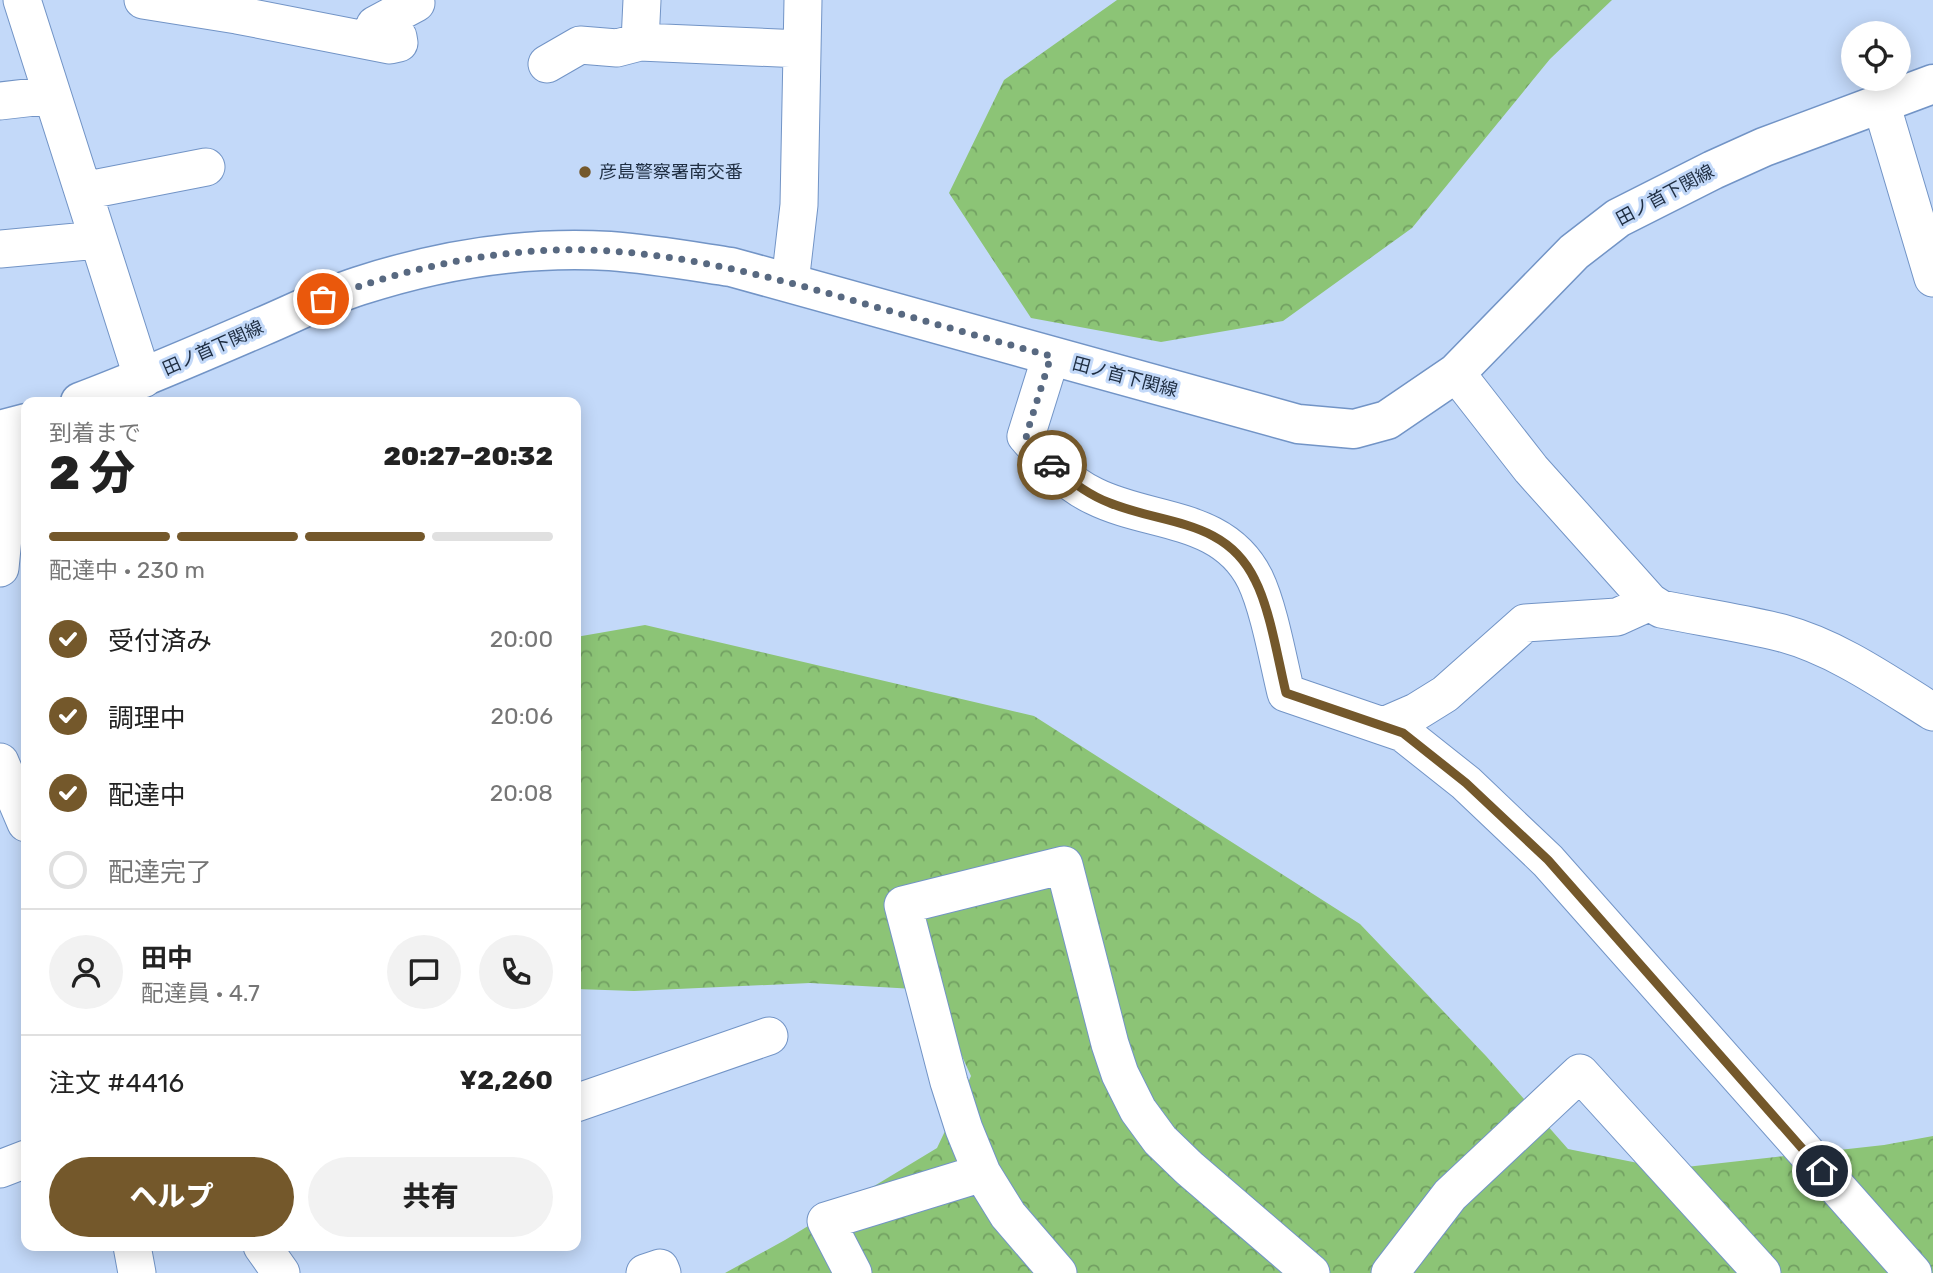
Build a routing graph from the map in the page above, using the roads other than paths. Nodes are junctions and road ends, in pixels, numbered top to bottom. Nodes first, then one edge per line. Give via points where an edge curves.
1 (22, 0) edge
2 (143, 0) edge
3 (642, 0) edge
4 (803, 0) edge
5 (416, 3) dead end
6 (640, 42) junction
7 (801, 49) junction
8 (547, 64) dead end
9 (1933, 84) edge
10 (52, 95) junction
11 (0, 101) edge
12 (1881, 103) junction
13 (206, 167) dead end
14 (83, 191) junction
15 (98, 240) junction
16 (0, 248) edge
17 (1933, 278) edge
18 (790, 283) junction
19 (1051, 356) junction
20 (1456, 373) junction
21 (143, 379) junction
22 (94, 397) edge
23 (14, 426) edge
24 (0, 568) edge
25 (1650, 602) junction
26 (1933, 712) edge
27 (1386, 725) junction
28 (0, 762) edge
29 (21, 811) edge
30 (21, 834) edge
31 (0, 839) edge
32 (769, 1036) dead end
33 (581, 1101) edge
34 (21, 1161) edge
35 (0, 1169) edge
36 (982, 1172) junction
37 (133, 1251) edge
38 (266, 1251) edge
39 (137, 1273) edge
40 (281, 1273) edge
41 (645, 1273) edge
42 (662, 1273) edge
43 (853, 1273) edge
44 (1058, 1273) edge
45 (1311, 1273) edge
46 (1390, 1273) edge
47 (1762, 1273) edge
48 (1913, 1273) edge

1 - 10 street
2 - 5 street via 390,45 399,43 398,37 375,25
3 - 6 street
4 - 7 street
6 - 7 street
6 - 8 street via 617,48 580,45
7 - 18 street via 799,205
9 - 12 main road, 田ノ首下関線
10 - 11 street
10 - 14 street
12 - 17 street
12 - 20 main road, 田ノ首下関線 via 1765,147 1618,218 1574,251
13 - 14 street
14 - 15 street
15 - 16 street
15 - 21 street
18 - 19 main road, 田ノ首下関線
18 - 21 main road, 田ノ首下関線 via 731,267 608,251 480,257 359,286
19 - 20 main road, 田ノ首下関線 via 1298,424 1354,429 1406,410
19 - 27 street via 1026,436 1047,461 1091,495 1196,528 1228,544 1256,580 1286,693
20 - 25 street via 1531,469
21 - 22 main road, 田ノ首下関線
23 - 24 street
25 - 26 street via 1661,610 1805,641 1863,668
25 - 27 street via 1617,617 1525,623 1445,694
27 - 48 street via 1403,733 1466,783 1548,860
28 - 29 street
30 - 31 street
32 - 33 street
34 - 35 street
36 - 43 street via 826,1221
36 - 44 street via 1008,1215
36 - 45 street via 949,1082 903,905 1064,865 1110,1044 1138,1110 1189,1168
37 - 39 street
38 - 40 street
41 - 42 street via 660,1268
46 - 47 street via 1451,1195 1580,1073

